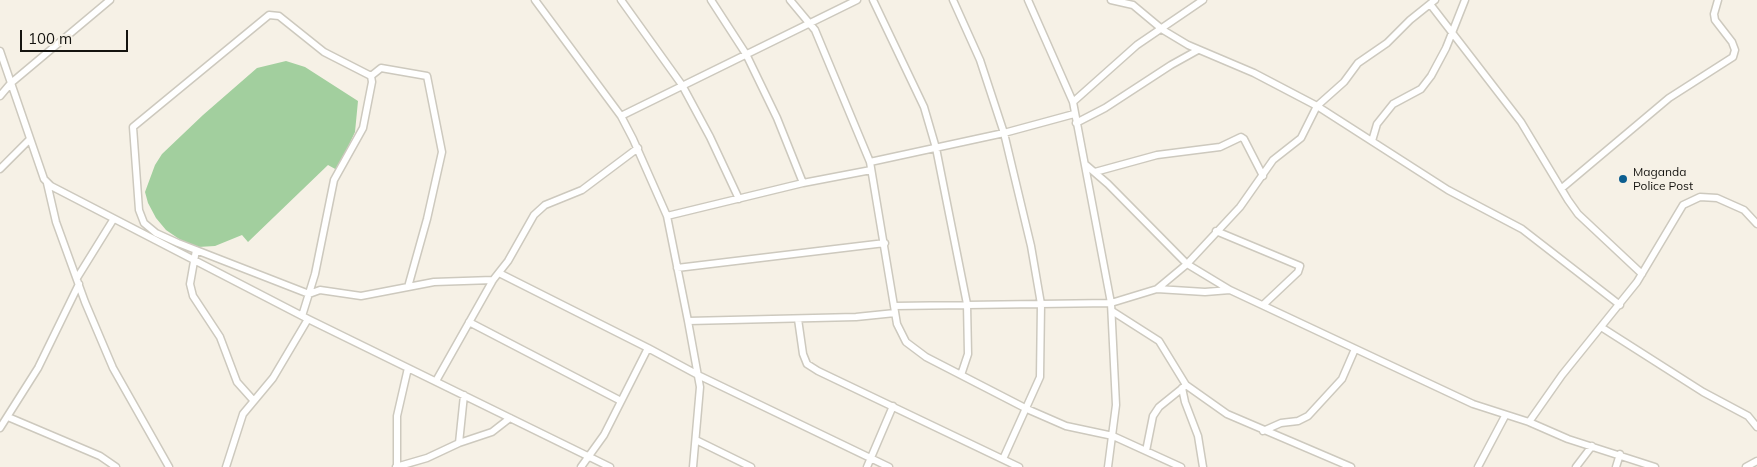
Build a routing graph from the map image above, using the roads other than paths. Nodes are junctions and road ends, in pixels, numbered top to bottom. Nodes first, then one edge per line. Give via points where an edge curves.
1 (110, 0) edge
2 (535, 0) edge
3 (621, 0) edge
4 (711, 0) edge
5 (790, 0) edge
6 (857, 0) edge
7 (873, 0) edge
8 (953, 0) edge
9 (1028, 0) edge
10 (1111, 0) edge
11 (1202, 0) edge
12 (1465, 0) edge
13 (1718, 0) edge
14 (1433, 2) edge
15 (810, 22) junction
16 (1161, 28) junction
17 (1452, 30) junction
18 (1198, 50) junction
19 (0, 51) edge
20 (746, 54) junction
21 (371, 76) junction
22 (11, 83) junction
23 (682, 85) junction
24 (0, 96) edge
25 (1073, 102) junction
26 (1317, 106) junction
27 (1074, 114) junction
28 (621, 116) junction
29 (1076, 123) junction
30 (1004, 133) junction
31 (30, 138) junction
32 (1372, 141) junction
33 (638, 148) junction
34 (936, 148) junction
35 (870, 162) junction
36 (1086, 166) junction
37 (0, 168) edge
38 (871, 170) junction
39 (1095, 172) junction
40 (1263, 176) junction
41 (46, 183) junction
42 (803, 183) junction
43 (1562, 188) junction
44 (739, 199) junction
45 (668, 216) junction
46 (113, 220) junction
47 (1757, 224) edge
48 (1216, 231) junction
49 (885, 243) junction
50 (196, 250) junction
51 (193, 260) junction
52 (1187, 264) junction
53 (677, 268) junction
54 (499, 273) junction
55 (1642, 274) junction
56 (493, 280) junction
57 (78, 281) junction
58 (408, 287) junction
59 (1157, 289) junction
60 (1230, 290) junction
61 (309, 294) junction
62 (1111, 303) junction
63 (967, 304) junction
64 (1040, 304) junction
65 (1263, 305) junction
66 (1620, 305) junction
67 (895, 309) junction
68 (1112, 310) junction
69 (305, 318) junction
70 (798, 318) junction
71 (688, 321) junction
72 (469, 322) junction
73 (1601, 327) junction
74 (648, 348) junction
75 (1355, 349) junction
76 (408, 368) junction
77 (961, 375) junction
78 (700, 376) junction
79 (436, 381) junction
80 (1184, 386) junction
81 (464, 395) junction
82 (254, 401) junction
83 (621, 401) junction
84 (893, 406) junction
85 (1027, 409) junction
86 (8, 416) junction
87 (1505, 416) junction
88 (510, 418) junction
89 (1529, 422) junction
90 (1757, 427) edge
91 (0, 428) edge
92 (1263, 431) junction
93 (1114, 436) junction
94 (696, 440) junction
95 (459, 443) junction
96 (1592, 446) junction
97 (1146, 451) junction
98 (1620, 454) junction
99 (589, 457) junction
100 (871, 458) junction
101 (1756, 460) edge
102 (1005, 462) edge
103 (116, 467) edge
104 (169, 467) edge
105 (226, 467) edge
106 (397, 467) edge
107 (581, 467) edge
108 (610, 467) edge
109 (694, 467) edge
110 (751, 467) edge
111 (867, 467) edge
112 (889, 467) edge
113 (1019, 467) edge
114 (1108, 467) edge
115 (1181, 467) edge
116 (1203, 467) edge
117 (1352, 467) edge
118 (1478, 467) edge
119 (1576, 467) edge
120 (1616, 467) edge
121 (1655, 467) edge
122 (1746, 467) edge

1 - 22 street
2 - 28 street
3 - 23 street
4 - 20 street
5 - 15 street
6 - 15 street
7 - 34 street via 924,107
8 - 30 street via 980,60
9 - 25 street
10 - 16 street via 1138,8
11 - 16 street
12 - 17 street
13 - 43 street via 1714,20 1732,42 1736,50 1733,57 1669,98
14 - 17 street
14 - 26 street via 1387,44 1358,63 1344,82
15 - 20 street
15 - 35 street
16 - 18 street
16 - 25 street
17 - 32 street via 1431,76 1421,89 1392,104 1377,124
17 - 43 street via 1521,122
18 - 26 street via 1254,73
18 - 29 street
19 - 22 street
20 - 23 street
20 - 42 street
21 - 50 street via 324,52 279,16 269,15 136,122 132,140 139,210 144,222 156,232
21 - 58 street via 382,68 427,76 441,145 427,219
21 - 61 street via 363,128 334,180
22 - 24 street
22 - 31 street
23 - 28 street
23 - 44 street
25 - 27 street
26 - 32 street
26 - 40 street via 1301,138 1274,160
27 - 29 street
27 - 30 street
28 - 33 street
29 - 36 street
30 - 34 street
30 - 64 street via 1031,246
31 - 37 street
31 - 41 street
32 - 66 street via 1448,190 1522,229
33 - 45 street
33 - 54 street via 582,190 541,208 530,220
34 - 35 street
34 - 63 street
35 - 38 street
36 - 39 street
36 - 62 street
38 - 42 street
38 - 49 street
39 - 40 street via 1148,157 1220,147 1241,137
39 - 52 street
40 - 48 street via 1247,200
41 - 46 street
41 - 57 street via 56,222
42 - 44 street
43 - 55 street via 1578,214
44 - 45 street
45 - 53 street
46 - 51 street
46 - 57 street
47 - 55 street via 1744,210 1729,202 1700,197 1690,200 1678,210
48 - 52 street
48 - 65 street via 1300,266 1298,272
49 - 53 street
49 - 67 street
50 - 51 street
50 - 61 street
51 - 69 street
51 - 82 street via 190,284 193,296 220,337 237,382
52 - 59 street
52 - 60 street
53 - 71 street
54 - 56 street
54 - 74 street
55 - 66 street
56 - 58 street via 434,282
56 - 72 street
57 - 86 street via 38,368
57 - 104 street via 113,368
58 - 61 street via 361,296 320,290
59 - 60 street
59 - 62 street
60 - 65 street
61 - 69 street
62 - 64 street
62 - 68 street
63 - 64 street
63 - 67 street
63 - 77 street via 968,354
64 - 85 street via 1040,377
65 - 75 street
66 - 73 street
67 - 70 street
67 - 77 street via 901,332 915,350
68 - 80 street via 1159,340
68 - 93 street
69 - 76 street
69 - 82 street via 273,378
70 - 71 street
70 - 84 street via 807,364
71 - 78 street
72 - 79 street
72 - 83 street
73 - 89 street
73 - 90 street via 1703,392 1748,416
74 - 78 street
74 - 83 street
75 - 87 street
75 - 92 street via 1342,378 1308,416
76 - 79 street
76 - 106 street via 397,416
77 - 85 street
78 - 94 street
78 - 100 street
79 - 81 street
80 - 92 street via 1227,414
80 - 97 street via 1153,416
80 - 116 street via 1185,402 1198,436
81 - 88 street
81 - 95 street
82 - 105 street via 243,414
83 - 99 street
84 - 100 street
84 - 102 street
85 - 93 street via 1066,426
85 - 102 street
86 - 91 street
86 - 103 street via 100,456
87 - 89 street
87 - 118 street
88 - 95 street via 492,432
88 - 99 street
89 - 96 street via 1558,436
92 - 117 street
93 - 97 street
93 - 114 street
94 - 109 street
94 - 110 street
95 - 106 street
96 - 98 street
96 - 119 street
97 - 115 street
98 - 120 street
98 - 121 street
99 - 107 street
99 - 108 street
100 - 111 street
100 - 112 street
101 - 122 street
102 - 113 street

